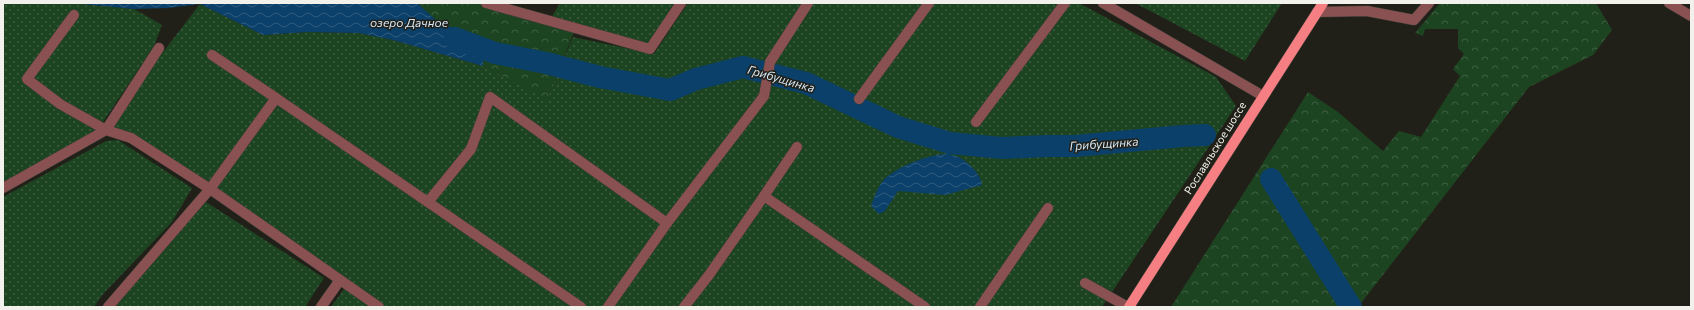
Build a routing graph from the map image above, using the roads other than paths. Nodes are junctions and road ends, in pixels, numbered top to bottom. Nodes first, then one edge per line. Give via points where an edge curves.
1 (486, 3) edge
2 (681, 3) edge
3 (808, 3) edge
4 (930, 3) edge
5 (1065, 3) edge
6 (1103, 3) edge
7 (1429, 3) edge
8 (1669, 3) edge
9 (1320, 7) edge
10 (74, 15) dead end
11 (1691, 16) edge
12 (159, 48) dead end
13 (212, 55) dead end
14 (1263, 96) junction
15 (276, 98) junction
16 (859, 99) dead end
17 (976, 122) dead end
18 (106, 130) junction
19 (797, 147) dead end
20 (3, 188) edge
21 (210, 189) junction
22 (764, 196) junction
23 (428, 202) junction
24 (1048, 208) dead end
25 (667, 223) junction
26 (340, 280) junction
27 (1085, 283) dead end
28 (911, 303) edge
29 (108, 307) edge
30 (321, 307) edge
31 (379, 307) edge
32 (581, 307) edge
33 (608, 307) edge
34 (684, 307) edge
35 (925, 307) edge
36 (980, 307) edge
37 (1129, 307) edge

1 - 2 lane via 650,49
3 - 25 lane via 770,62 764,96
4 - 16 lane
5 - 17 lane
6 - 14 lane
7 - 9 lane via 1414,20 1367,11
8 - 11 lane
9 - 14 main road, Рославльское шоссе
10 - 18 lane via 27,79 60,104
12 - 18 lane
13 - 15 lane
14 - 37 main road, Рославльское шоссе
15 - 21 lane
15 - 23 lane
18 - 20 lane
18 - 21 lane via 131,138
19 - 22 lane
21 - 26 lane
21 - 29 lane
22 - 28 lane
22 - 34 lane
23 - 25 lane via 471,149 490,97
23 - 32 lane
24 - 36 lane
25 - 33 lane
26 - 30 lane
26 - 31 lane
27 - 37 lane
28 - 35 lane

